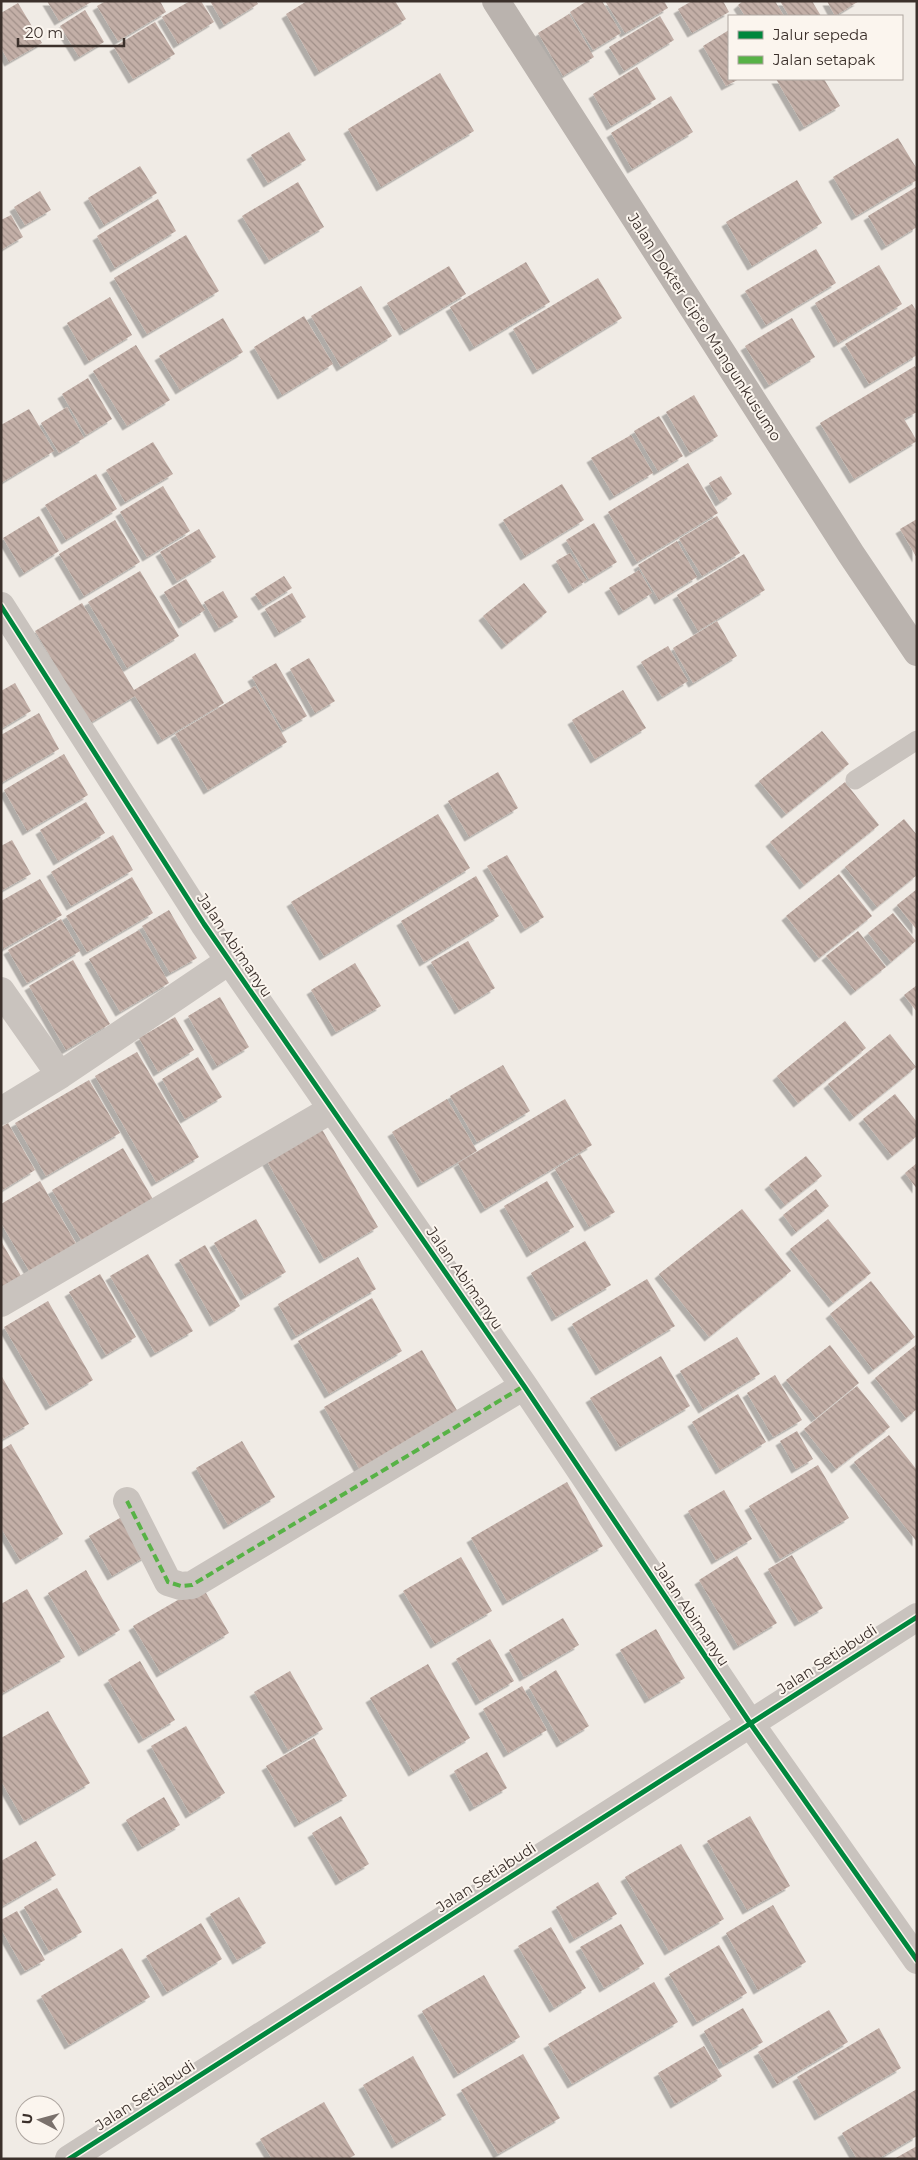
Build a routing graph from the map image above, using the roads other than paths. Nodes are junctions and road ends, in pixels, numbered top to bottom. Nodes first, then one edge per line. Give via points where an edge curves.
1 (496, 1) edge
2 (1, 606) edge
3 (917, 652) edge
4 (917, 740) edge
5 (855, 780) dead end
6 (229, 961) junction
7 (1, 991) edge
8 (60, 1075) junction
9 (332, 1109) junction
10 (1, 1111) edge
11 (1, 1303) edge
12 (524, 1386) junction
13 (127, 1502) dead end
14 (917, 1617) edge
15 (750, 1723) junction
16 (917, 1960) edge
17 (68, 2159) edge

1 - 3 street, Jalan Dokter Cipto Mangunkusumo via 840,538
2 - 6 street, Jalan Abimanyu
4 - 5 lane
6 - 8 street
6 - 9 street, Jalan Abimanyu
7 - 8 street
8 - 10 street
9 - 11 street
9 - 12 street, Jalan Abimanyu
12 - 13 street via 192,1585 168,1582
12 - 15 street, Jalan Abimanyu
14 - 15 street, Jalan Setiabudi
15 - 16 street, Jalan Abimanyu
15 - 17 street, Jalan Setiabudi

